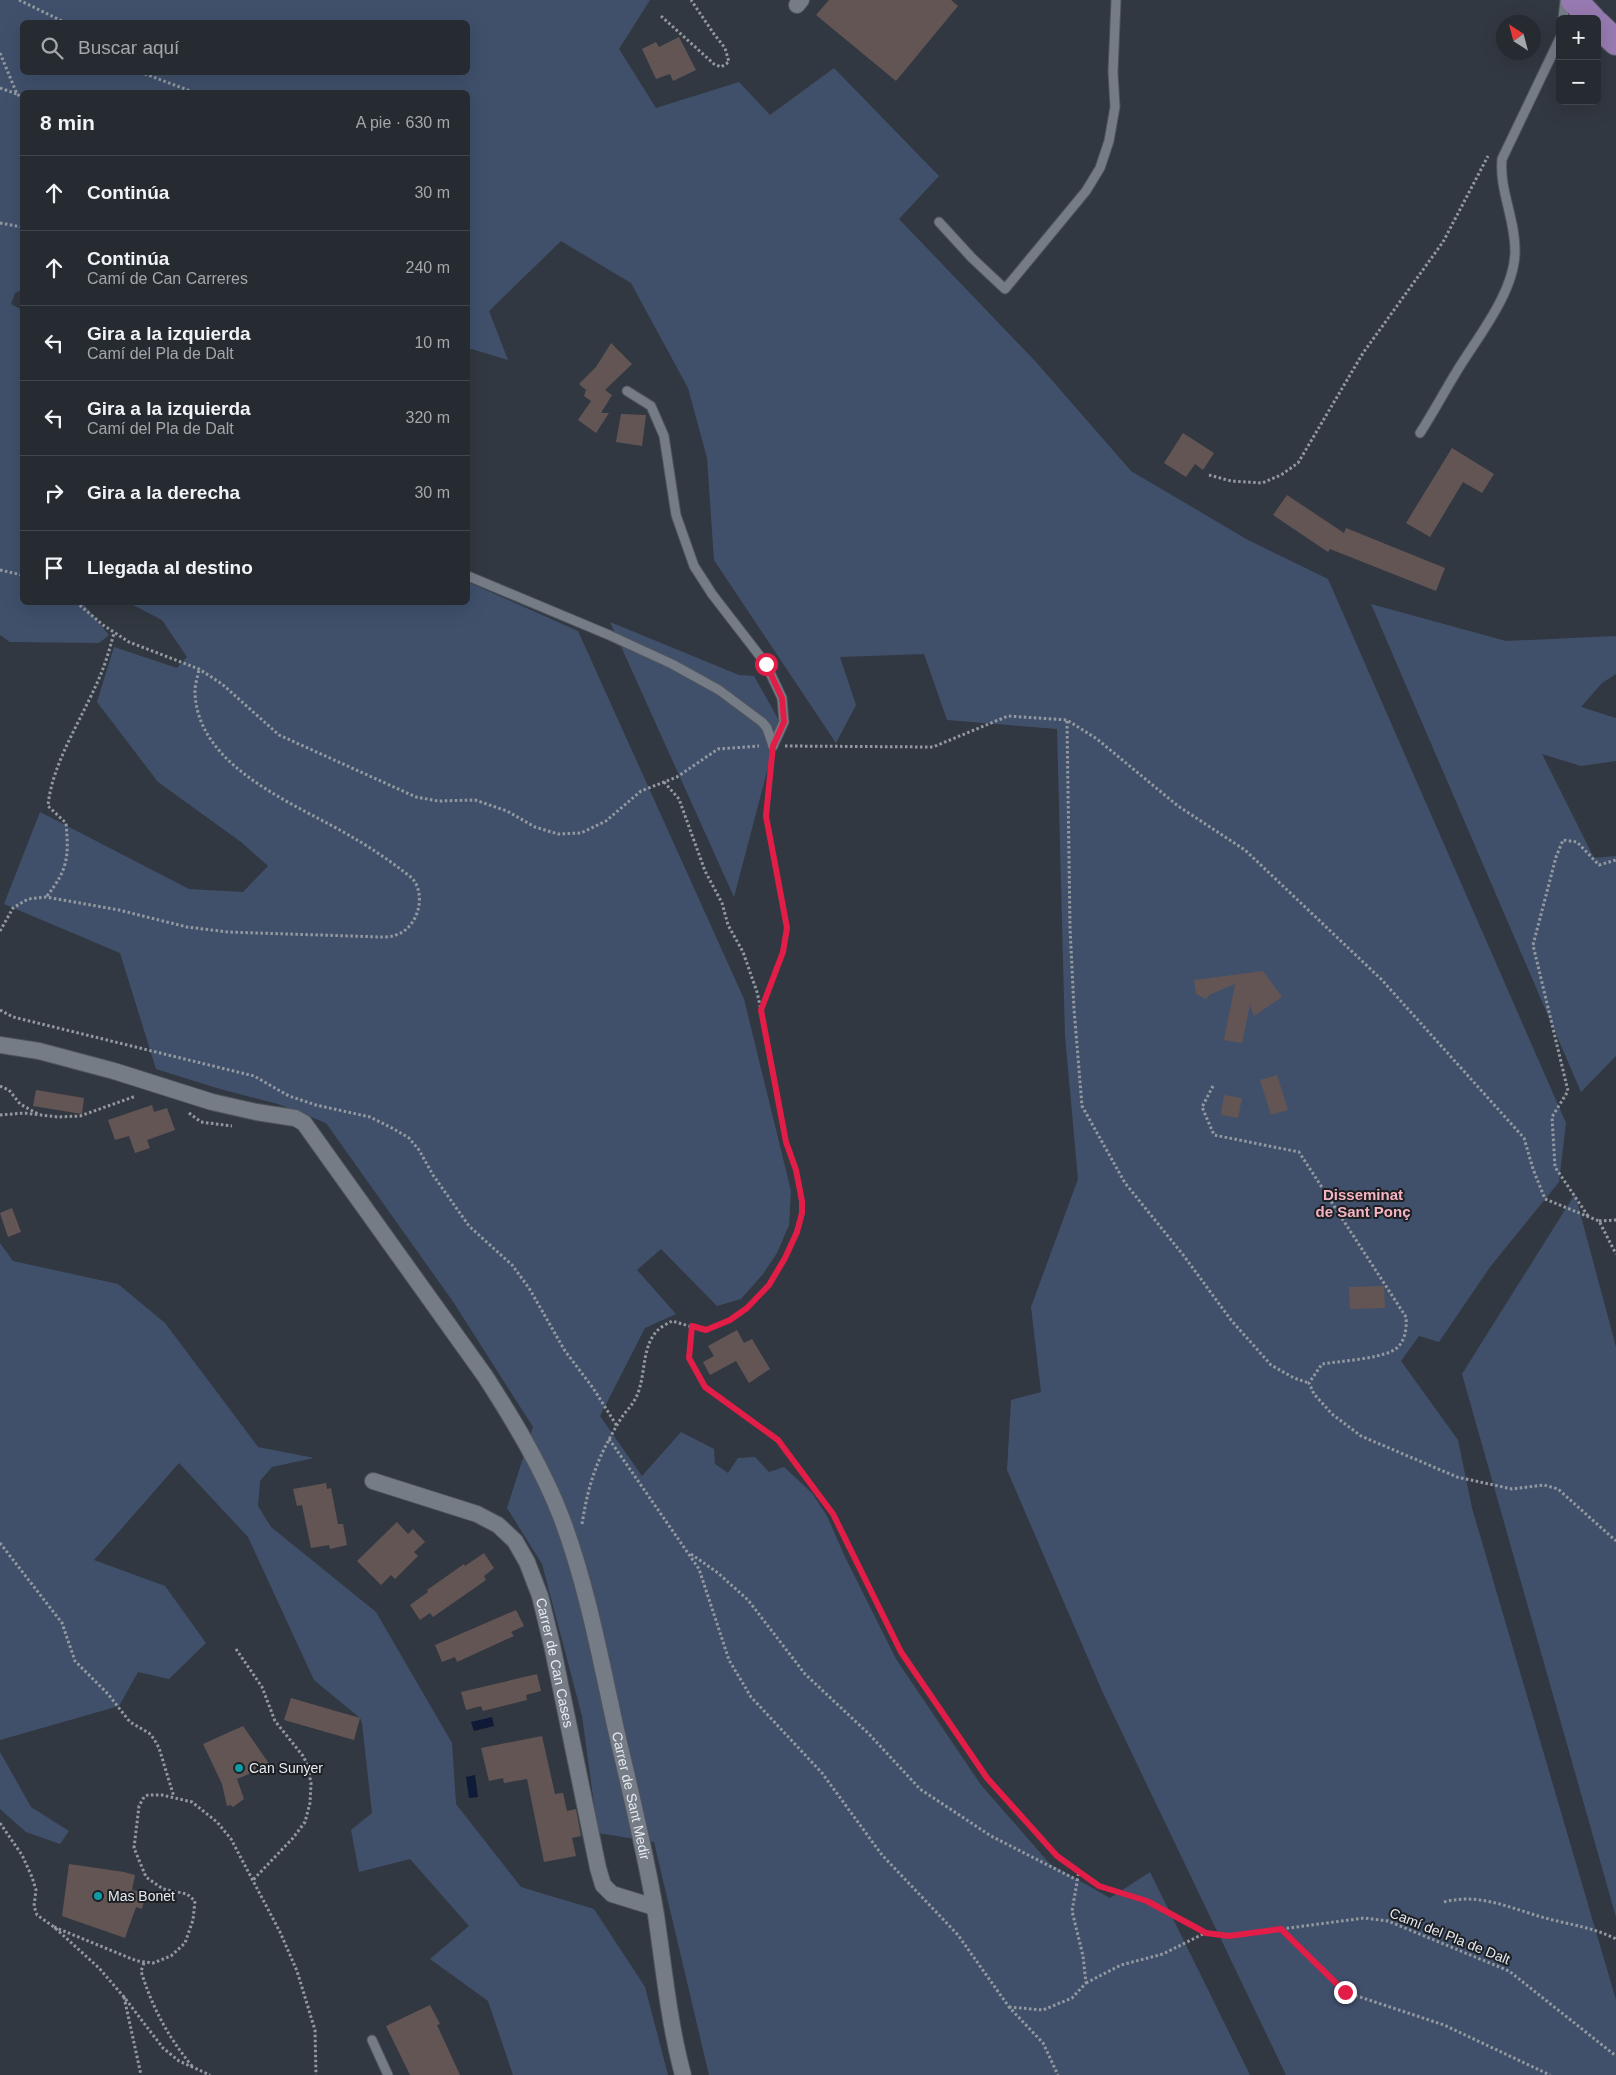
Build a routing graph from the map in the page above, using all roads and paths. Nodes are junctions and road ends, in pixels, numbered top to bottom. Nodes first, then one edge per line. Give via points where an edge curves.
1 (19, 0) edge
2 (692, 0) edge
3 (1116, 0) edge
4 (1564, 0) edge
5 (1574, 0) edge
6 (1563, 15) edge
7 (1588, 15) edge
8 (661, 16) dead end
9 (60, 20) edge
10 (1556, 45) edge
11 (0, 52) edge
12 (1556, 55) edge
13 (1548, 60) junction
14 (148, 75) edge
15 (0, 88) edge
16 (188, 90) edge
17 (17, 94) junction
18 (20, 96) edge
19 (1492, 149) dead end
20 (939, 222) dead end
21 (0, 223) edge
22 (20, 227) edge
23 (627, 391) dead end
24 (1420, 434) dead end
25 (1210, 475) dead end
26 (0, 570) edge
27 (20, 575) edge
28 (470, 577) edge
29 (79, 605) edge
30 (114, 633) junction
31 (199, 669) junction
32 (1067, 720) junction
33 (773, 746) junction
34 (664, 782) junction
35 (1616, 860) edge
36 (46, 897) junction
37 (0, 931) edge
38 (0, 1010) edge
39 (761, 1010) junction
40 (0, 1045) edge
41 (0, 1086) edge
42 (1213, 1086) dead end
43 (142, 1096) dead end
44 (187, 1112) dead end
45 (0, 1115) edge
46 (41, 1115) junction
47 (233, 1126) dead end
48 (1588, 1216) junction
49 (1599, 1220) junction
50 (1616, 1220) edge
51 (1616, 1254) edge
52 (692, 1326) junction
53 (1309, 1383) junction
54 (617, 1426) junction
55 (609, 1439) junction
56 (373, 1482) dead end
57 (1616, 1541) edge
58 (0, 1543) edge
59 (687, 1552) junction
60 (573, 1556) junction
61 (236, 1649) dead end
62 (174, 1797) junction
63 (0, 1823) edge
64 (1079, 1872) junction
65 (253, 1880) junction
66 (1077, 1880) junction
67 (1444, 1902) dead end
68 (654, 1907) junction
69 (54, 1927) junction
70 (1281, 1929) junction
71 (1206, 1933) junction
72 (1616, 1939) edge
73 (144, 1963) junction
74 (1086, 1983) junction
75 (124, 1997) junction
76 (1009, 2007) junction
77 (372, 2040) dead end
78 (1616, 2056) edge
79 (194, 2068) junction
80 (142, 2075) edge
81 (210, 2075) edge
82 (316, 2075) edge
83 (388, 2075) edge
84 (683, 2075) edge
85 (1058, 2075) edge
86 (1550, 2075) edge

1 - 9 path
2 - 8 path via 727,51 729,62 724,67 714,64
3 - 20 lane via 1115,107 1100,168 1086,191 1005,289
4 - 6 lane
5 - 7 main road
10 - 13 lane
11 - 17 path
12 - 13 lane
13 - 24 lane via 1502,159 1502,181 1514,242 1514,266 1510,279 1492,316
14 - 16 path
15 - 17 path
17 - 18 path
19 - 25 path via 1443,242 1360,357 1298,463 1264,483
21 - 22 path
23 - 33 lane via 651,406 664,436 676,515 694,566 766,664 782,698 784,722
26 - 27 path
28 - 33 lane via 610,635 697,677 762,722 768,728
29 - 30 path
30 - 31 path
30 - 36 path via 104,667 49,789 48,806 66,823 68,850 60,879
31 - 34 path via 222,684 279,734 354,770 416,797 438,801 475,800 558,834 581,833 606,821 641,791
31 - 36 path via 195,691 200,718 223,755 241,773 353,837 412,878 420,898 412,923 395,935 380,937 228,932 187,927
32 - 33 path via 1008,716 933,747
32 - 48 path via 1097,739 1178,806 1245,850 1381,979 1524,1138 1546,1199
32 - 53 path via 1070,927 1082,1106 1125,1183 1231,1320 1271,1365
33 - 34 path via 718,749 677,777
33 - 39 path via 766,816 787,928 783,952
34 - 39 path via 679,799 705,871 743,952
35 - 48 path via 1599,864 1576,842 1563,840 1533,945 1568,1090 1552,1117 1555,1167
36 - 37 path via 31,898 15,907
38 - 54 path via 13,1017 254,1076 289,1096 370,1117 401,1132 419,1150 470,1226 512,1265 529,1288 565,1351
39 - 52 path via 786,1142 796,1170 802,1213 797,1232 778,1272 747,1308 730,1320 706,1330
40 - 60 street, Carrer de Sant Medir via 62,1057 212,1102 295,1118 307,1125 511,1417 562,1519
41 - 46 path via 9,1090 20,1104
42 - 53 path via 1202,1107 1214,1135 1299,1152 1406,1317 1407,1330 1394,1351 1322,1364
43 - 46 path via 127,1098 80,1116
44 - 47 path via 201,1122
45 - 46 path
48 - 49 path
49 - 50 path
49 - 51 path
52 - 54 path via 672,1321 657,1331 646,1350 634,1401
52 - 64 path, Camí del Pla de Dalt via 689,1358 705,1387 778,1440 833,1514 901,1652 987,1778 1057,1856
53 - 57 path via 1314,1394 1332,1414 1360,1436 1457,1477 1512,1489 1544,1485 1558,1489
54 - 55 path
55 - 59 path
55 - 60 path via 590,1481
56 - 68 street, Carrer de Can Cases via 477,1514 498,1525 515,1541 540,1596 603,1885 612,1894
58 - 62 path via 62,1623 75,1661 130,1722 154,1739
59 - 66 path via 718,1573 748,1600 805,1674 869,1734 920,1789 991,1836
59 - 76 path via 699,1569 729,1660 751,1697 822,1773 882,1855 958,1935
60 - 68 street, Carrer de Sant Medir via 600,1648
61 - 65 path via 262,1687 275,1721 303,1756 311,1783 305,1822
62 - 65 path via 198,1805 217,1822
62 - 73 path via 144,1797 139,1806 134,1848 146,1877 163,1889 192,1897 195,1911 182,1948 160,1961
63 - 69 path via 22,1855 32,1877 37,1915
64 - 66 path
64 - 71 path, Camí del Pla de Dalt via 1099,1886 1147,1901
65 - 82 path via 287,1946 304,1990 315,2030
66 - 74 path via 1072,1911
67 - 72 path via 1483,1900 1586,1927
68 - 84 street, Carrer de Sant Medir
69 - 73 path
69 - 75 path
70 - 71 path, Camí del Pla de Dalt via 1229,1936
70 - 78 path, Camí del Pla de Dalt via 1364,1918 1388,1921 1509,1971
70 - 86 path via 1345,1992 1444,2025
71 - 74 path via 1163,1954 1121,1965
73 - 79 path via 141,1971 154,2008
74 - 76 path via 1072,1998 1043,2010
75 - 79 path via 163,2048
75 - 80 path
76 - 85 path via 1044,2043
77 - 83 lane
79 - 81 path

